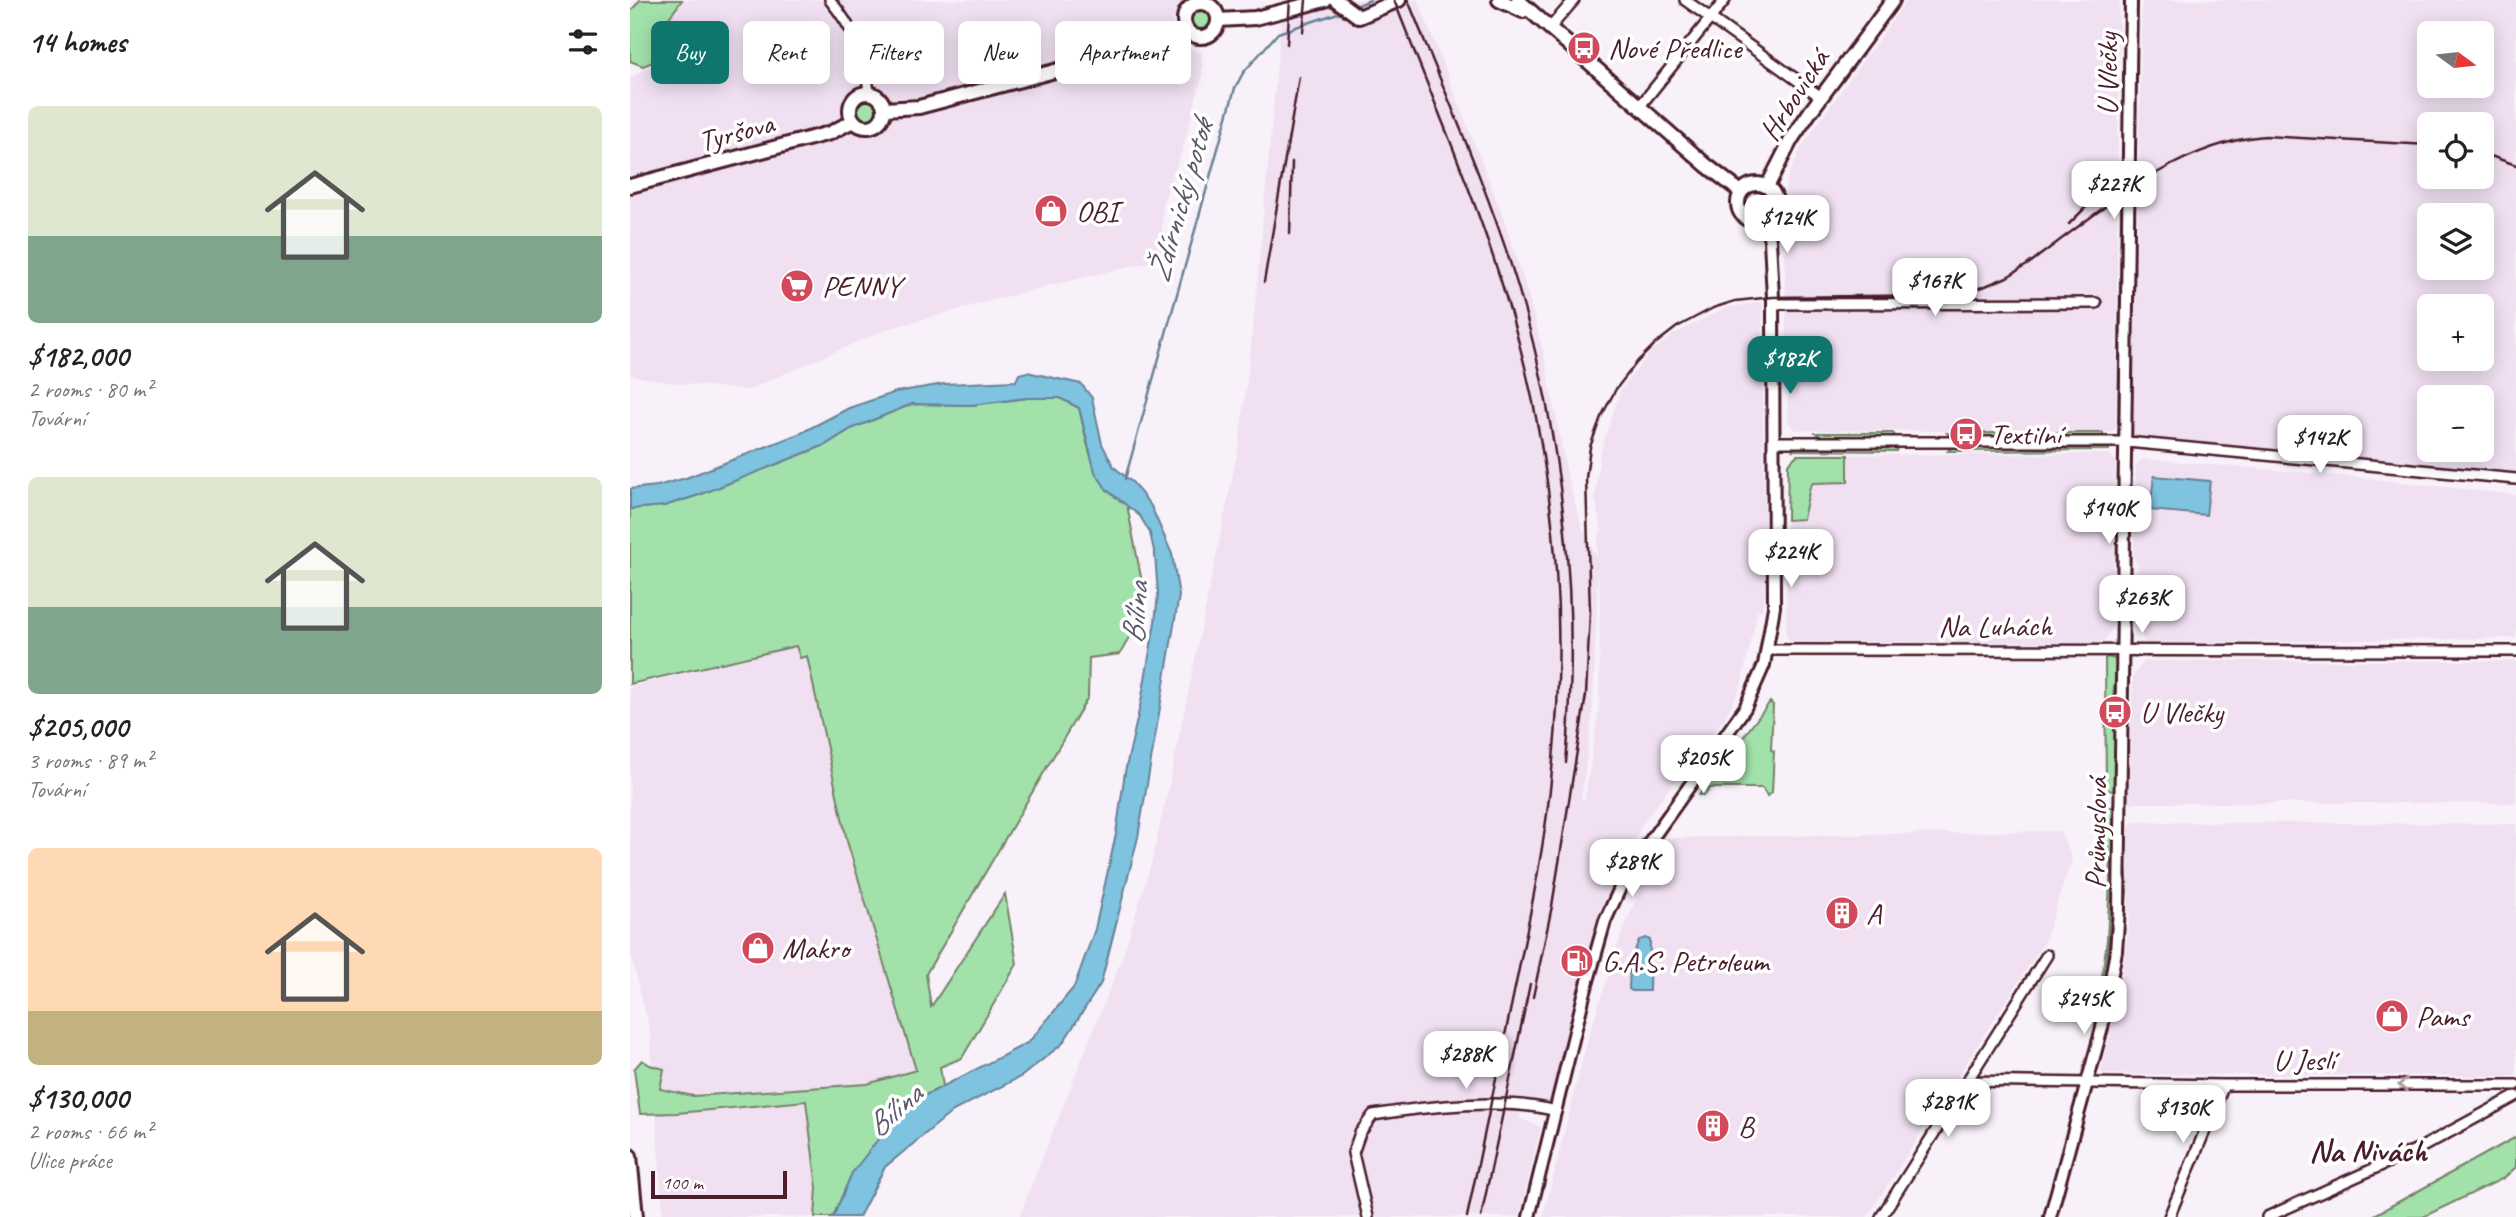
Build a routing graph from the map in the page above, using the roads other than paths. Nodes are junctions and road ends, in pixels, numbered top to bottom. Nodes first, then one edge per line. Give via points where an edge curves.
1 (830, 0) edge
2 (1325, 0) edge
3 (1399, 0) edge
4 (1499, 0) edge
5 (1518, 0) edge
6 (1574, 0) edge
7 (1685, 0) edge
8 (1725, 0) edge
9 (1893, 0) edge
10 (2131, 0) edge
11 (1197, 2) edge
12 (1344, 7) edge
13 (1710, 18) junction
14 (1218, 20) junction
15 (1185, 21) edge
16 (1549, 29) junction
17 (1191, 33) edge
18 (1055, 72) edge
19 (869, 93) junction
20 (1821, 97) junction
21 (1640, 106) junction
22 (884, 109) junction
23 (853, 121) junction
24 (630, 186) edge
25 (1767, 187) junction
26 (1741, 192) junction
27 (1764, 220) junction
28 (2096, 303) dead end
29 (1773, 304) junction
30 (1774, 442) junction
31 (2127, 442) junction
32 (2516, 479) edge
33 (1768, 650) junction
34 (2123, 650) junction
35 (2516, 651) edge
36 (2047, 955) dead end
37 (1967, 1081) junction
38 (2088, 1081) junction
39 (2224, 1085) junction
40 (2516, 1085) edge
41 (2516, 1096) edge
42 (1556, 1111) junction
43 (630, 1156) edge
44 (636, 1217) edge
45 (1368, 1217) edge
46 (1529, 1217) edge
47 (1881, 1217) edge
48 (2050, 1217) edge
49 (2169, 1217) edge
50 (2267, 1217) edge

1 - 19 street via 860,47
2 - 14 main road via 1255,18
3 - 12 main road via 1364,16
4 - 16 main road
5 - 16 main road
6 - 16 street
7 - 13 street
8 - 13 street
9 - 20 main road, Hrbovická
10 - 31 street, U Vlečky
11 - 14 main road via 1212,7
11 - 15 main road
13 - 20 street
13 - 21 street
14 - 17 main road via 1207,36
16 - 21 main road
18 - 22 main road via 912,108
19 - 22 main road via 881,100
19 - 23 main road via 852,100
20 - 25 main road, Hrbovická
21 - 26 main road
22 - 23 main road, Tyršova via 881,120 872,127
23 - 24 main road, Tyršova via 830,133
25 - 26 main road via 1752,185
25 - 27 main road via 1775,202
26 - 27 main road via 1742,214
27 - 29 street via 1770,240
28 - 29 street
29 - 30 street
30 - 31 street
30 - 33 street via 1776,572
31 - 32 street
31 - 34 street, Průmyslová
33 - 34 street, Na Luhách
33 - 42 street via 1745,708 1626,875 1600,934
34 - 35 street, Na Luhách
34 - 38 street, Průmyslová via 2118,919 2109,994
36 - 37 street
37 - 38 street, U Jeslí
37 - 47 street
38 - 39 street, U Jeslí
38 - 48 street, Průmyslová
40 -> 39 street, U Jeslí
39 - 49 street
41 - 50 street via 2422,1147
42 - 45 street via 1498,1104 1373,1115 1353,1153
42 - 46 street
43 - 44 main road

